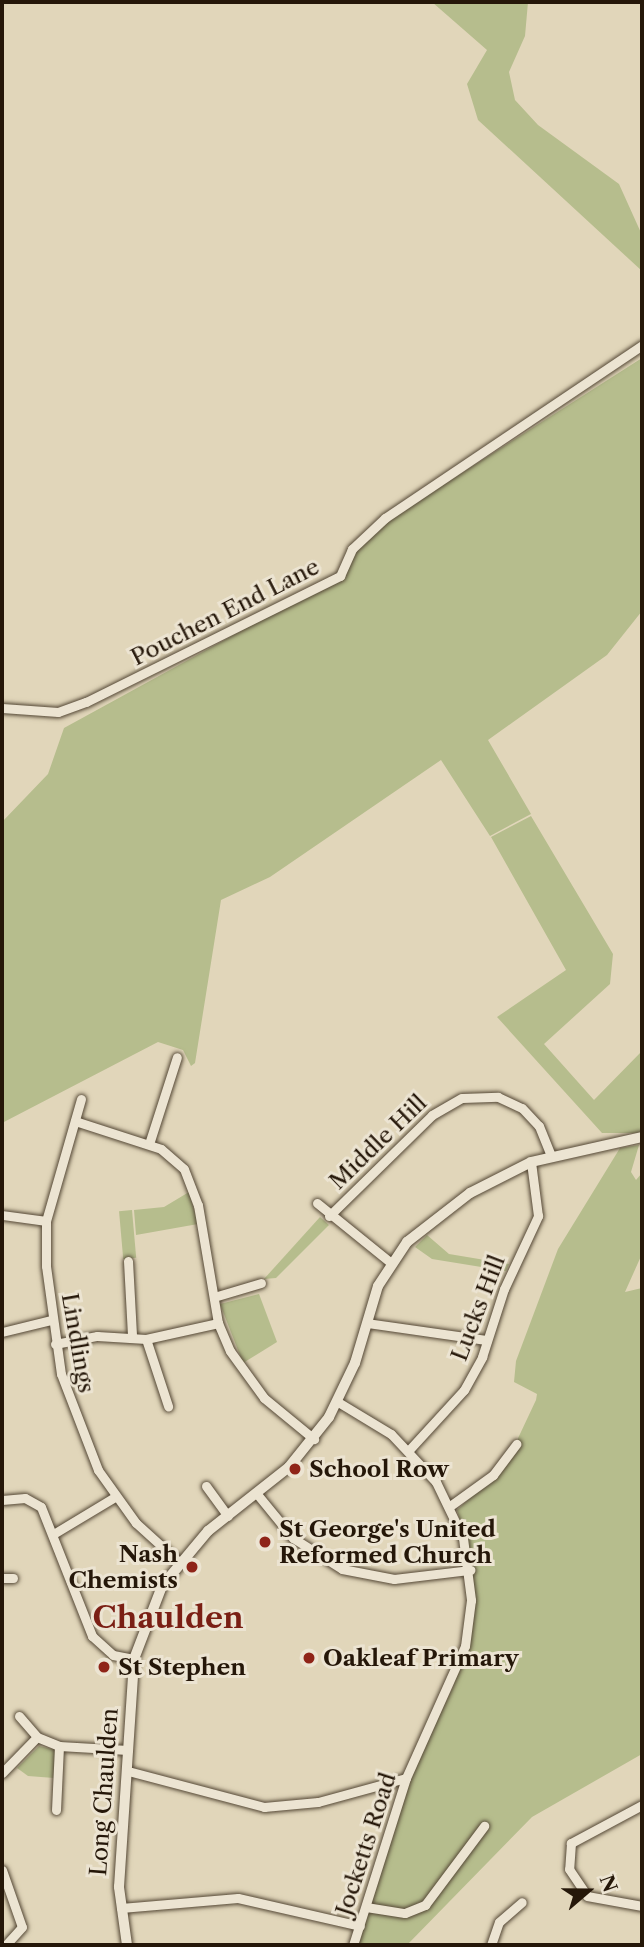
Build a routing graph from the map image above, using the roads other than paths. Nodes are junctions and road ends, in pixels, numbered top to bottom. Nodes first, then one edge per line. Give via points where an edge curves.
1 (642, 345) edge
2 (2, 708) edge
3 (177, 1057) dead end
4 (81, 1099) dead end
5 (75, 1121) junction
6 (642, 1137) edge
7 (149, 1144) junction
8 (551, 1155) junction
9 (531, 1162) junction
10 (317, 1203) dead end
11 (2, 1215) edge
12 (329, 1216) junction
13 (46, 1222) junction
14 (128, 1261) dead end
15 (391, 1263) junction
16 (261, 1283) dead end
17 (214, 1297) junction
18 (51, 1320) junction
19 (218, 1323) junction
20 (366, 1323) junction
21 (2, 1332) edge
22 (132, 1336) junction
23 (146, 1339) junction
24 (487, 1340) junction
25 (55, 1344) junction
26 (338, 1402) junction
27 (168, 1406) dead end
28 (314, 1438) junction
29 (516, 1444) dead end
30 (409, 1450) junction
31 (206, 1486) dead end
32 (257, 1494) junction
33 (115, 1497) junction
34 (2, 1500) edge
35 (450, 1506) junction
36 (228, 1516) junction
37 (55, 1533) junction
38 (179, 1562) junction
39 (470, 1570) junction
40 (2, 1578) edge
41 (13, 1578) dead end
42 (134, 1659) junction
43 (19, 1716) dead end
44 (37, 1737) junction
45 (59, 1746) junction
46 (128, 1750) junction
47 (128, 1771) junction
48 (2, 1773) edge
49 (405, 1778) junction
50 (642, 1805) edge
51 (55, 1810) dead end
52 (484, 1826) dead end
53 (2, 1870) edge
54 (522, 1902) dead end
55 (642, 1906) edge
56 (366, 1907) junction
57 (121, 1908) junction
58 (360, 1926) junction
59 (6, 1945) edge
60 (127, 1945) edge
61 (353, 1945) edge
62 (491, 1945) edge

1 - 2 street, Pouchen End Lane via 385,518 352,549 340,576 86,702 58,712
3 - 7 street
4 - 5 street, Lindlings
5 - 7 street
5 - 13 street, Lindlings
6 - 8 street, Long Chaulden
7 - 17 street via 171,1155 188,1178
8 - 9 street, Long Chaulden
8 - 12 street, Middle Hill via 539,1126 522,1108 498,1097 462,1098 432,1115
9 - 15 street, Long Chaulden via 440,1213
9 - 24 street, Lucks Hill via 538,1216
10 - 12 street
11 - 13 street
12 - 15 street
13 - 18 street, Lindlings
14 - 22 street
15 - 20 street, Long Chaulden
16 - 17 street
17 - 19 street
18 - 21 street
18 - 25 street, Lindlings
19 - 23 street
19 - 28 street via 250,1383
20 - 24 street
20 - 26 street, Long Chaulden
22 - 23 street
22 - 25 street
23 - 27 street
24 - 30 street, Lucks Hill via 464,1390
25 - 33 street, Lindlings via 78,1429
26 - 28 street, Long Chaulden
26 - 30 street, Jocketts Road
28 - 32 street, Long Chaulden
29 - 35 street via 493,1475
30 - 35 street, Jocketts Road
31 - 36 street
32 - 36 street, Long Chaulden
32 - 39 street via 293,1538 342,1569 394,1578
33 - 37 street
33 - 38 street, Lindlings
34 - 37 street via 34,1503
35 - 39 street, Jocketts Road
36 - 38 street, Long Chaulden
37 - 42 street via 92,1636 113,1655
38 - 42 street, Long Chaulden via 155,1597
39 - 49 street, Jocketts Road via 465,1646
40 - 41 street
42 - 46 street, Long Chaulden
43 - 44 street
44 - 45 street
44 - 48 street
45 - 46 street
45 - 51 street
46 - 47 street, Long Chaulden
47 - 49 street via 264,1807 318,1802
47 - 57 street, Long Chaulden
49 - 56 street, Jocketts Road
50 - 55 street via 572,1843 569,1869 587,1896
52 - 56 street via 425,1905 405,1913
53 - 59 street via 22,1927
54 - 62 street via 499,1922
56 - 58 street, Jocketts Road
57 - 58 street via 238,1898
57 - 60 street, Long Chaulden
58 - 61 street, Jocketts Road

